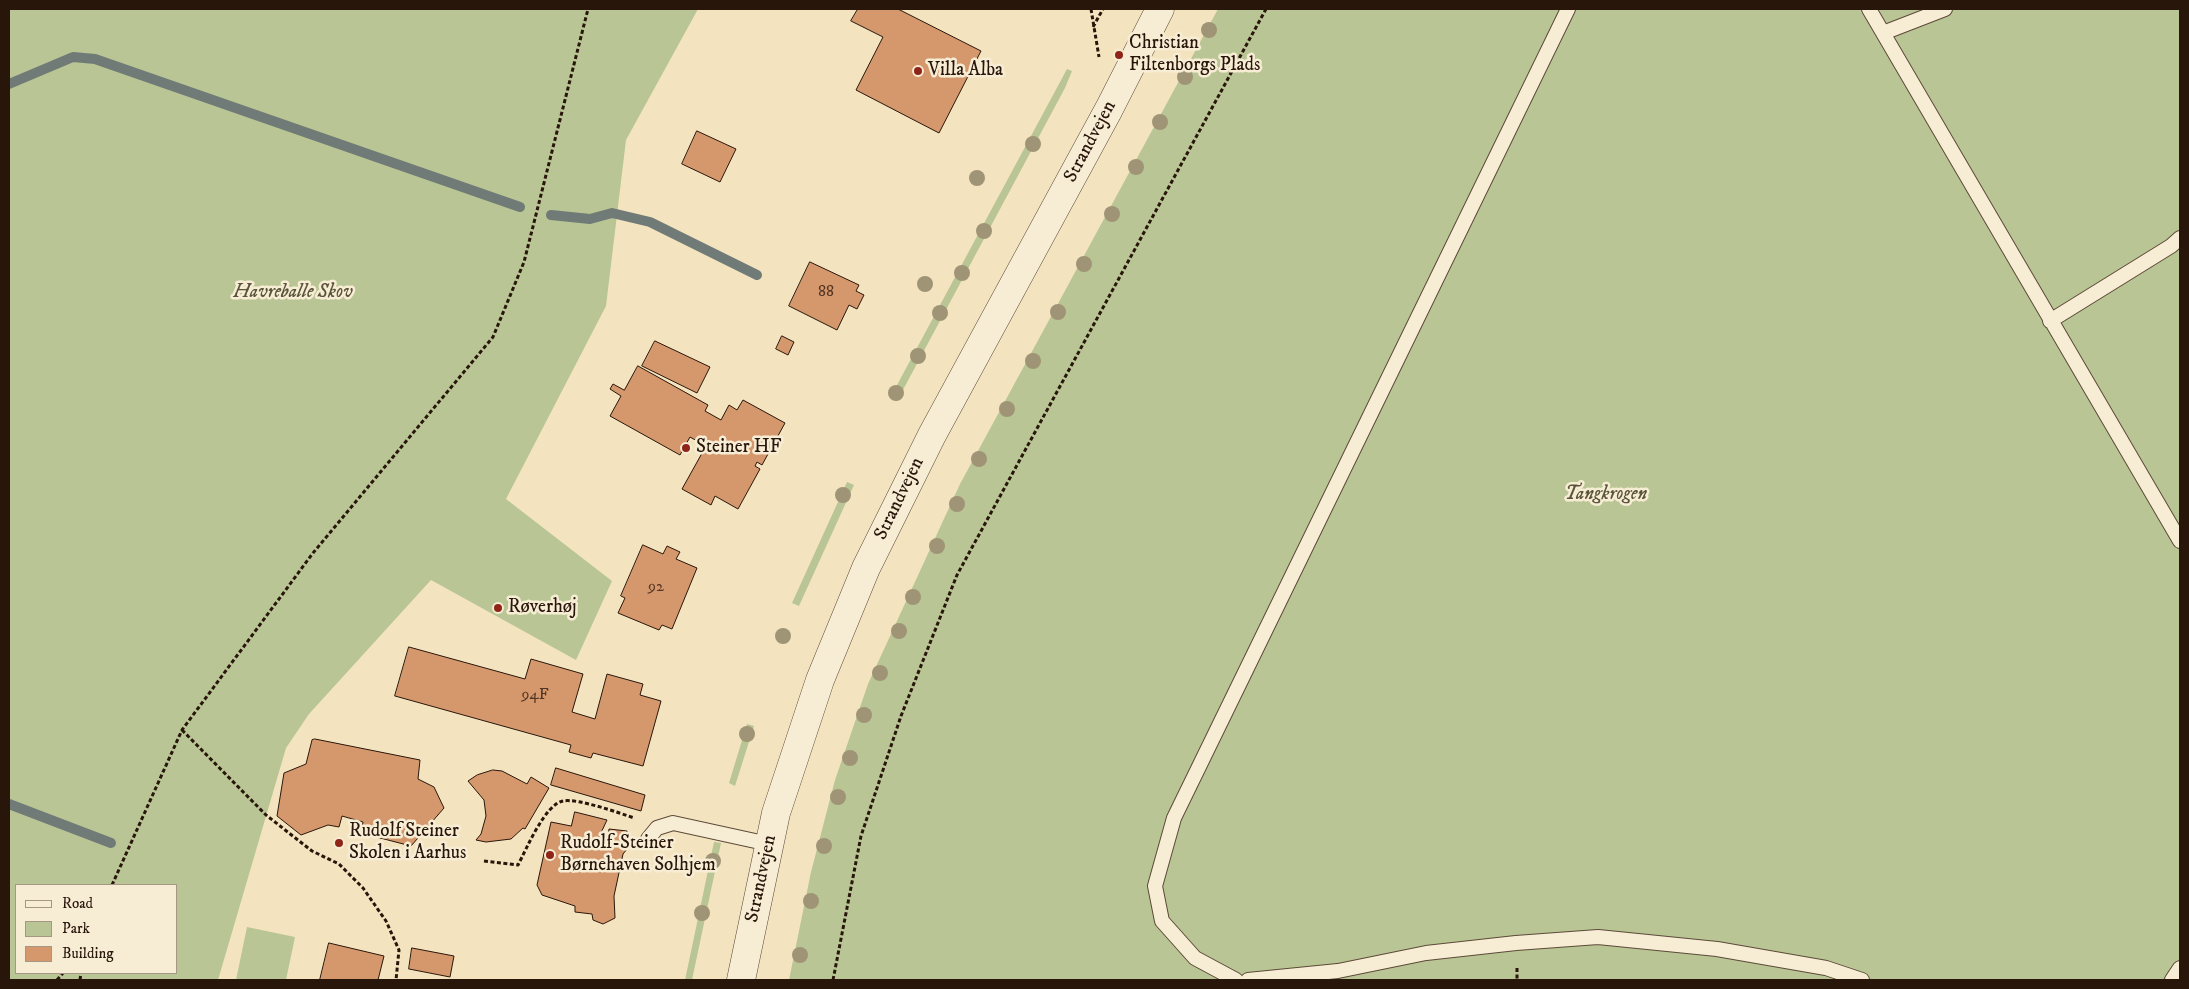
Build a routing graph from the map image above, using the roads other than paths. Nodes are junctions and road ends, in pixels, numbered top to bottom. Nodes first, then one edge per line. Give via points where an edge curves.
1 (1160, 9) edge
2 (1170, 9) edge
3 (1568, 9) edge
4 (1870, 9) edge
5 (1945, 9) edge
6 (1883, 33) junction
7 (1140, 51) junction
8 (2180, 238) edge
9 (2050, 321) junction
10 (2180, 539) edge
11 (648, 839) dead end
12 (769, 844) junction
13 (2180, 968) edge
14 (741, 980) edge
15 (1236, 980) edge
16 (1248, 980) edge
17 (1862, 980) edge
18 (2172, 980) edge

1 - 7 street, Strandvejen
2 - 7 street, Strandvejen
3 - 15 lane via 1174,818 1155,886 1162,921 1195,958
4 - 6 lane
5 - 6 lane
6 - 9 lane
7 - 12 street, Strandvejen via 932,434 866,568 805,723
8 - 9 lane
9 - 10 lane
11 - 12 lane via 658,828 673,823
12 - 14 street, Strandvejen
13 - 18 lane
16 - 17 lane via 1338,971 1426,953 1598,937 1717,949 1826,968

